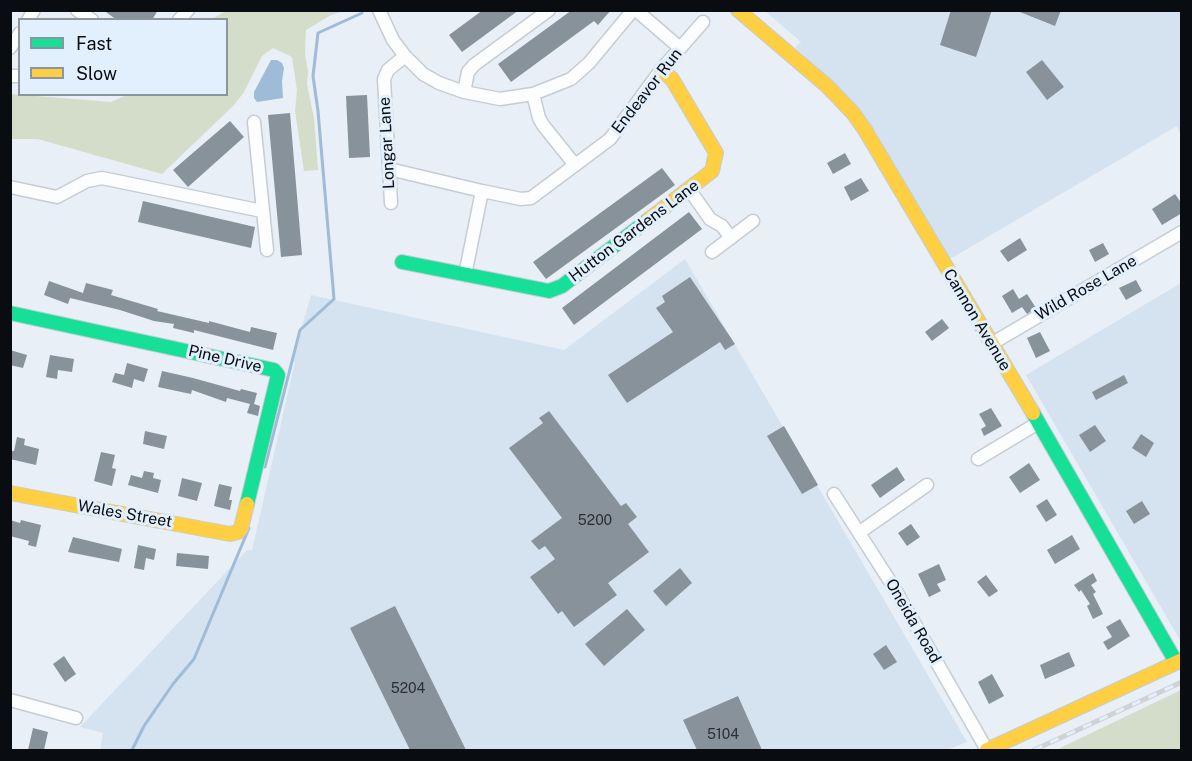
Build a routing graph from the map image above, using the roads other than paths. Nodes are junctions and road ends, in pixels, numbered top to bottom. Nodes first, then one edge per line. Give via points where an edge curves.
1 (379, 10) edge
2 (549, 10) edge
3 (634, 10) edge
4 (738, 10) edge
5 (702, 22) dead end
6 (680, 48) junction
7 (405, 56) junction
8 (661, 70) junction
9 (464, 92) junction
10 (533, 94) junction
11 (254, 122) dead end
12 (575, 165) junction
13 (389, 169) junction
14 (10, 187) edge
15 (689, 189) junction
16 (482, 191) junction
17 (391, 203) dead end
18 (262, 212) junction
19 (753, 221) dead end
20 (1182, 232) edge
21 (731, 238) junction
22 (267, 250) dead end
23 (712, 252) dead end
24 (402, 261) dead end
25 (465, 275) junction
26 (10, 313) edge
27 (991, 344) junction
28 (1038, 423) junction
29 (978, 459) dead end
30 (927, 485) dead end
31 (10, 493) edge
32 (834, 494) dead end
33 (238, 532) joint
34 (860, 532) junction
35 (1179, 661) edge
36 (10, 700) edge
37 (76, 718) dead end
38 (1010, 746) edge
39 (987, 750) edge

1 - 7 street
2 - 9 street via 474,65 468,72
3 - 6 street
3 - 10 street via 571,79
4 - 27 street, Cannon Avenue via 853,113
5 - 6 street, Endeavor Run
6 - 8 street, Endeavor Run
7 - 9 street via 423,74
7 - 13 street, Longar Lane via 388,70 384,79
8 - 12 street, Endeavor Run via 610,139
8 - 15 street, Hutton Gardens Lane via 672,79 716,153 712,171
9 - 10 street via 500,99
10 - 12 street via 543,125
11 - 18 street
12 - 16 street, Endeavor Run via 531,198
13 - 16 street, Endeavor Run
13 - 17 street, Longar Lane
14 - 18 street via 57,196 102,177
15 - 21 street via 710,219
15 - 25 street, Hutton Gardens Lane via 555,290
16 - 25 street
18 - 22 street
19 - 21 street
20 - 27 street, Wild Rose Lane
21 - 23 street
24 - 25 street, Hutton Gardens Lane
26 - 33 street, Pine Drive via 277,372
27 - 28 street, Cannon Avenue
28 - 29 street
28 - 35 street, Cannon Avenue
30 - 34 street
31 - 33 street, Wales Street via 230,534
32 - 34 street, Oneida Road
34 - 39 street, Oneida Road
35 - 38 street
36 - 37 street
38 - 39 street

